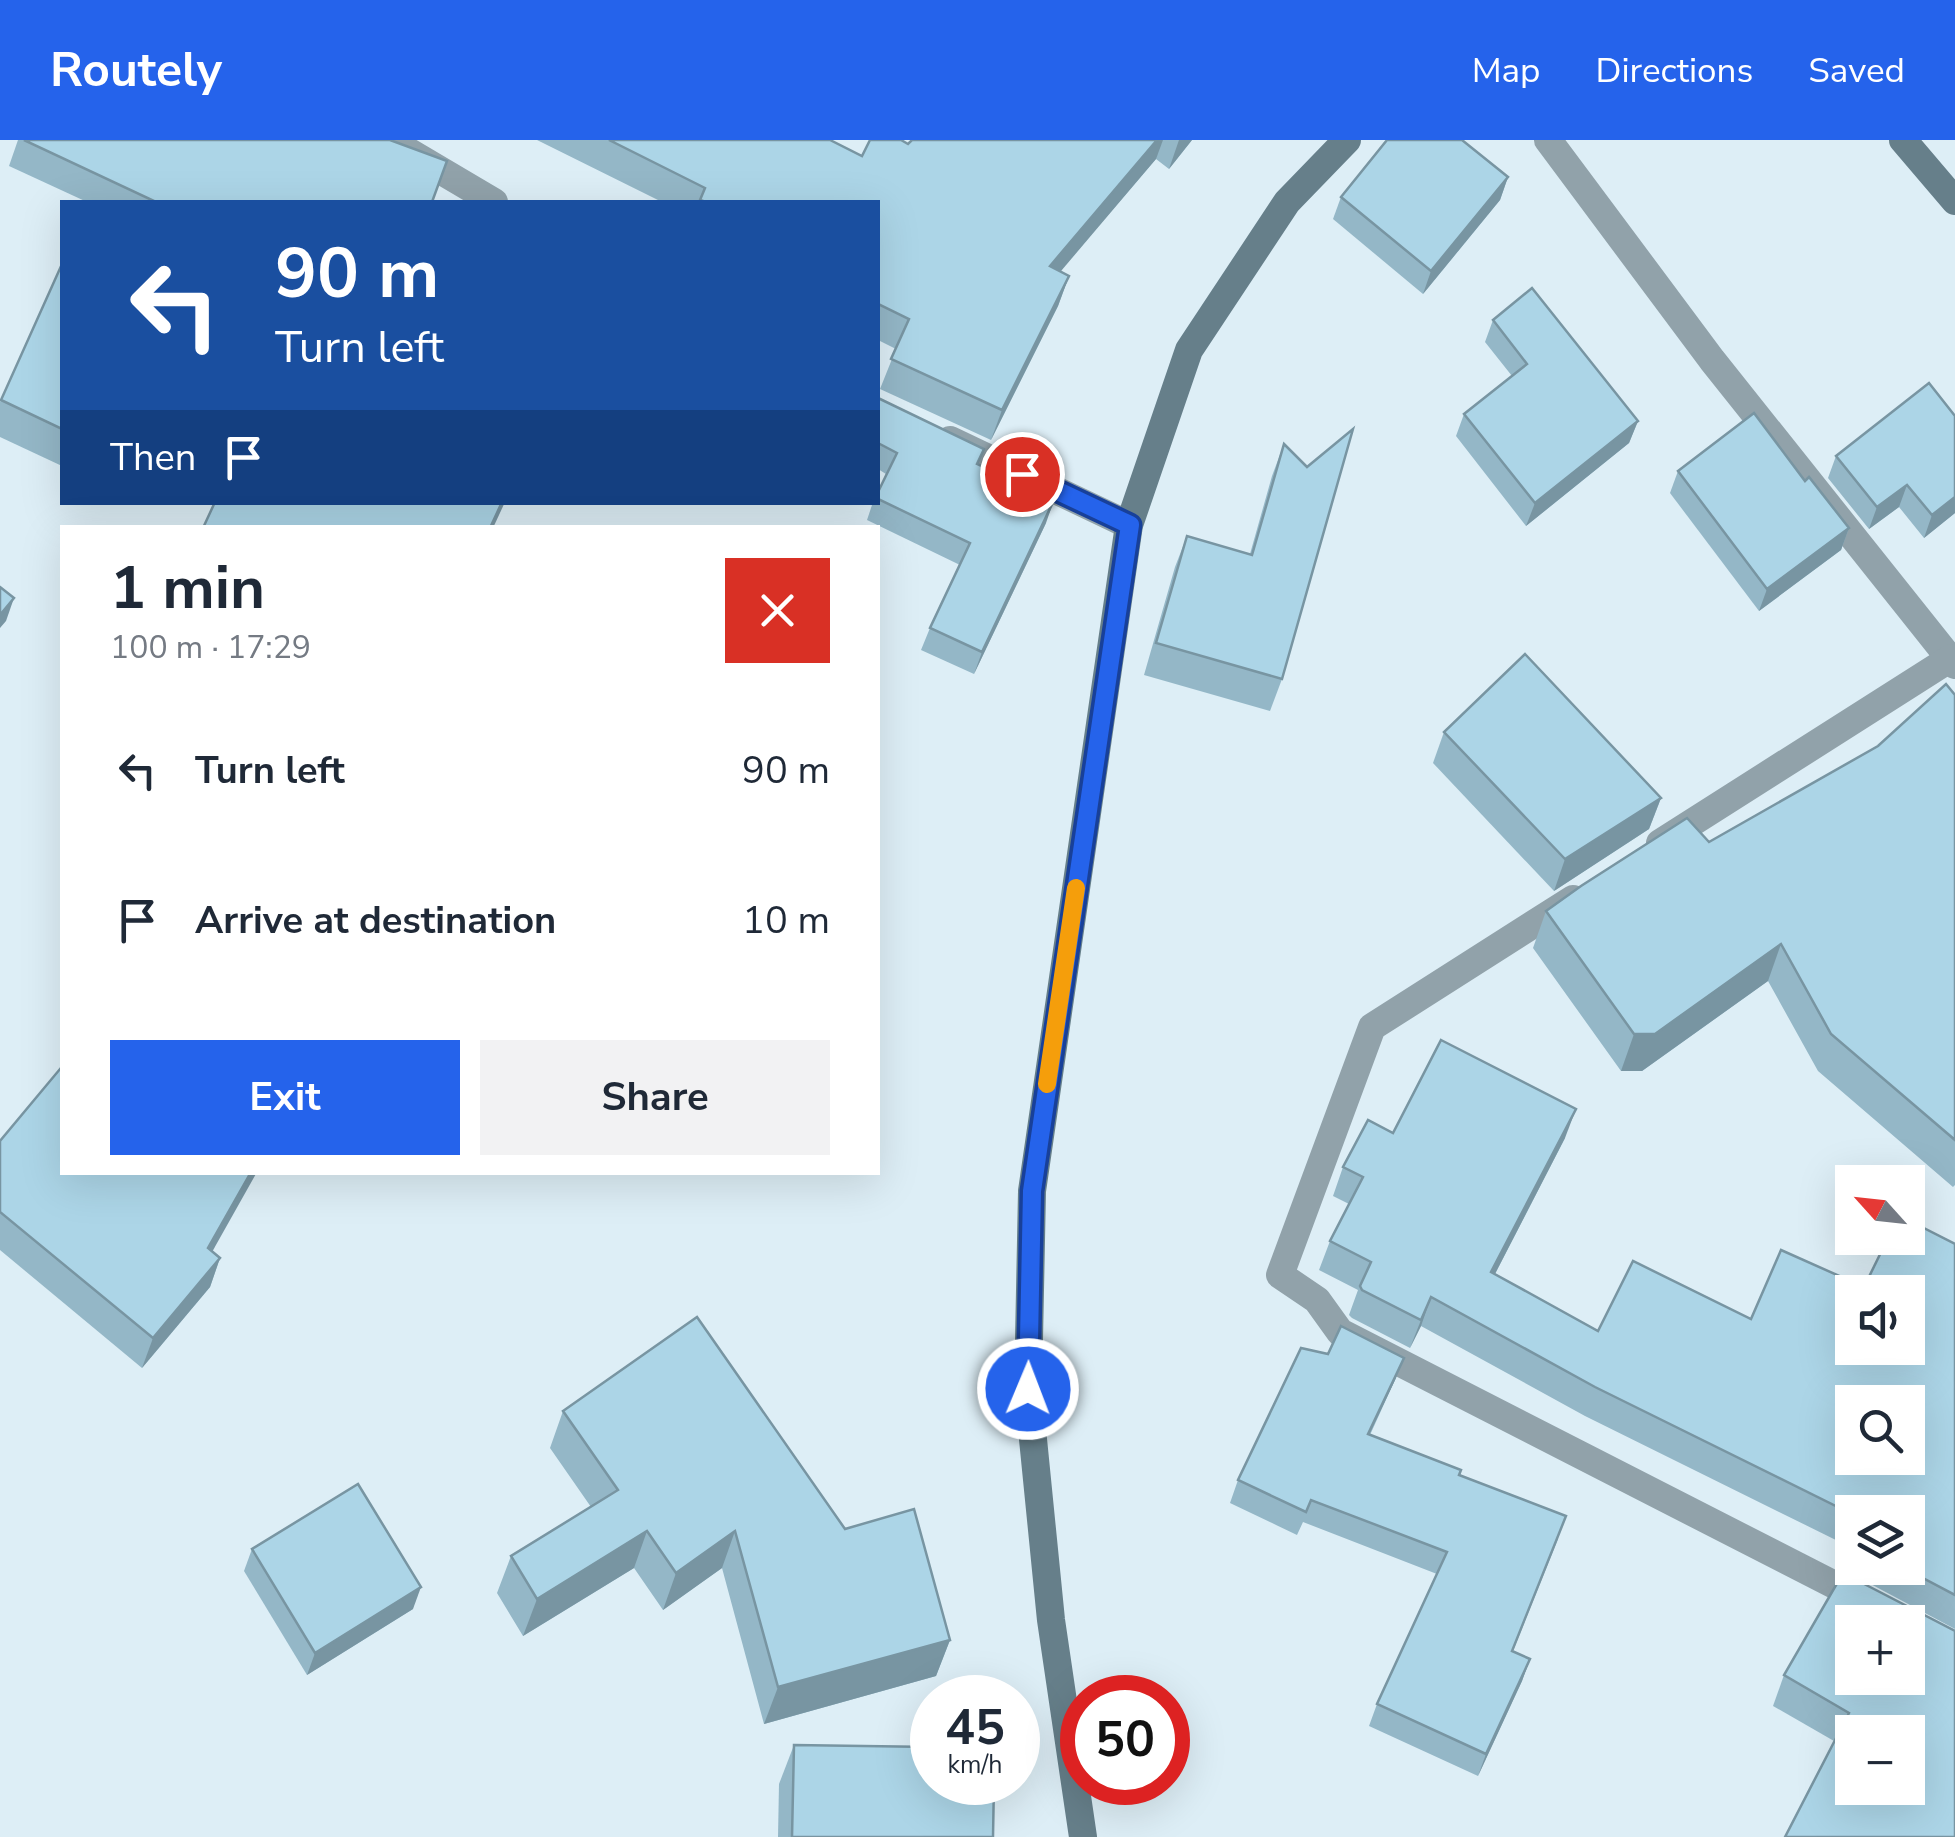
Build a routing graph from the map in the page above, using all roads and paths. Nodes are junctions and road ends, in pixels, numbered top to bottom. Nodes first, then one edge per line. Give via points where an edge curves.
1 (390, 140) edge
2 (1347, 140) edge
3 (1548, 140) edge
4 (1903, 140) edge
5 (491, 200) edge
6 (1955, 202) edge
7 (932, 432) edge
8 (1130, 525) junction
9 (1953, 662) edge
10 (1636, 858) edge
11 (1587, 890) edge
12 (1873, 1605) edge
13 (1083, 1837) edge

1 - 5 street
2 - 8 main road via 1287,202 1189,350
3 - 9 street via 1712,360
4 - 6 main road
7 - 8 street
8 - 13 main road via 1032,1191 1028,1389 1051,1620
9 - 10 street
11 - 12 street via 1372,1026 1280,1275 1318,1300 1340,1332

